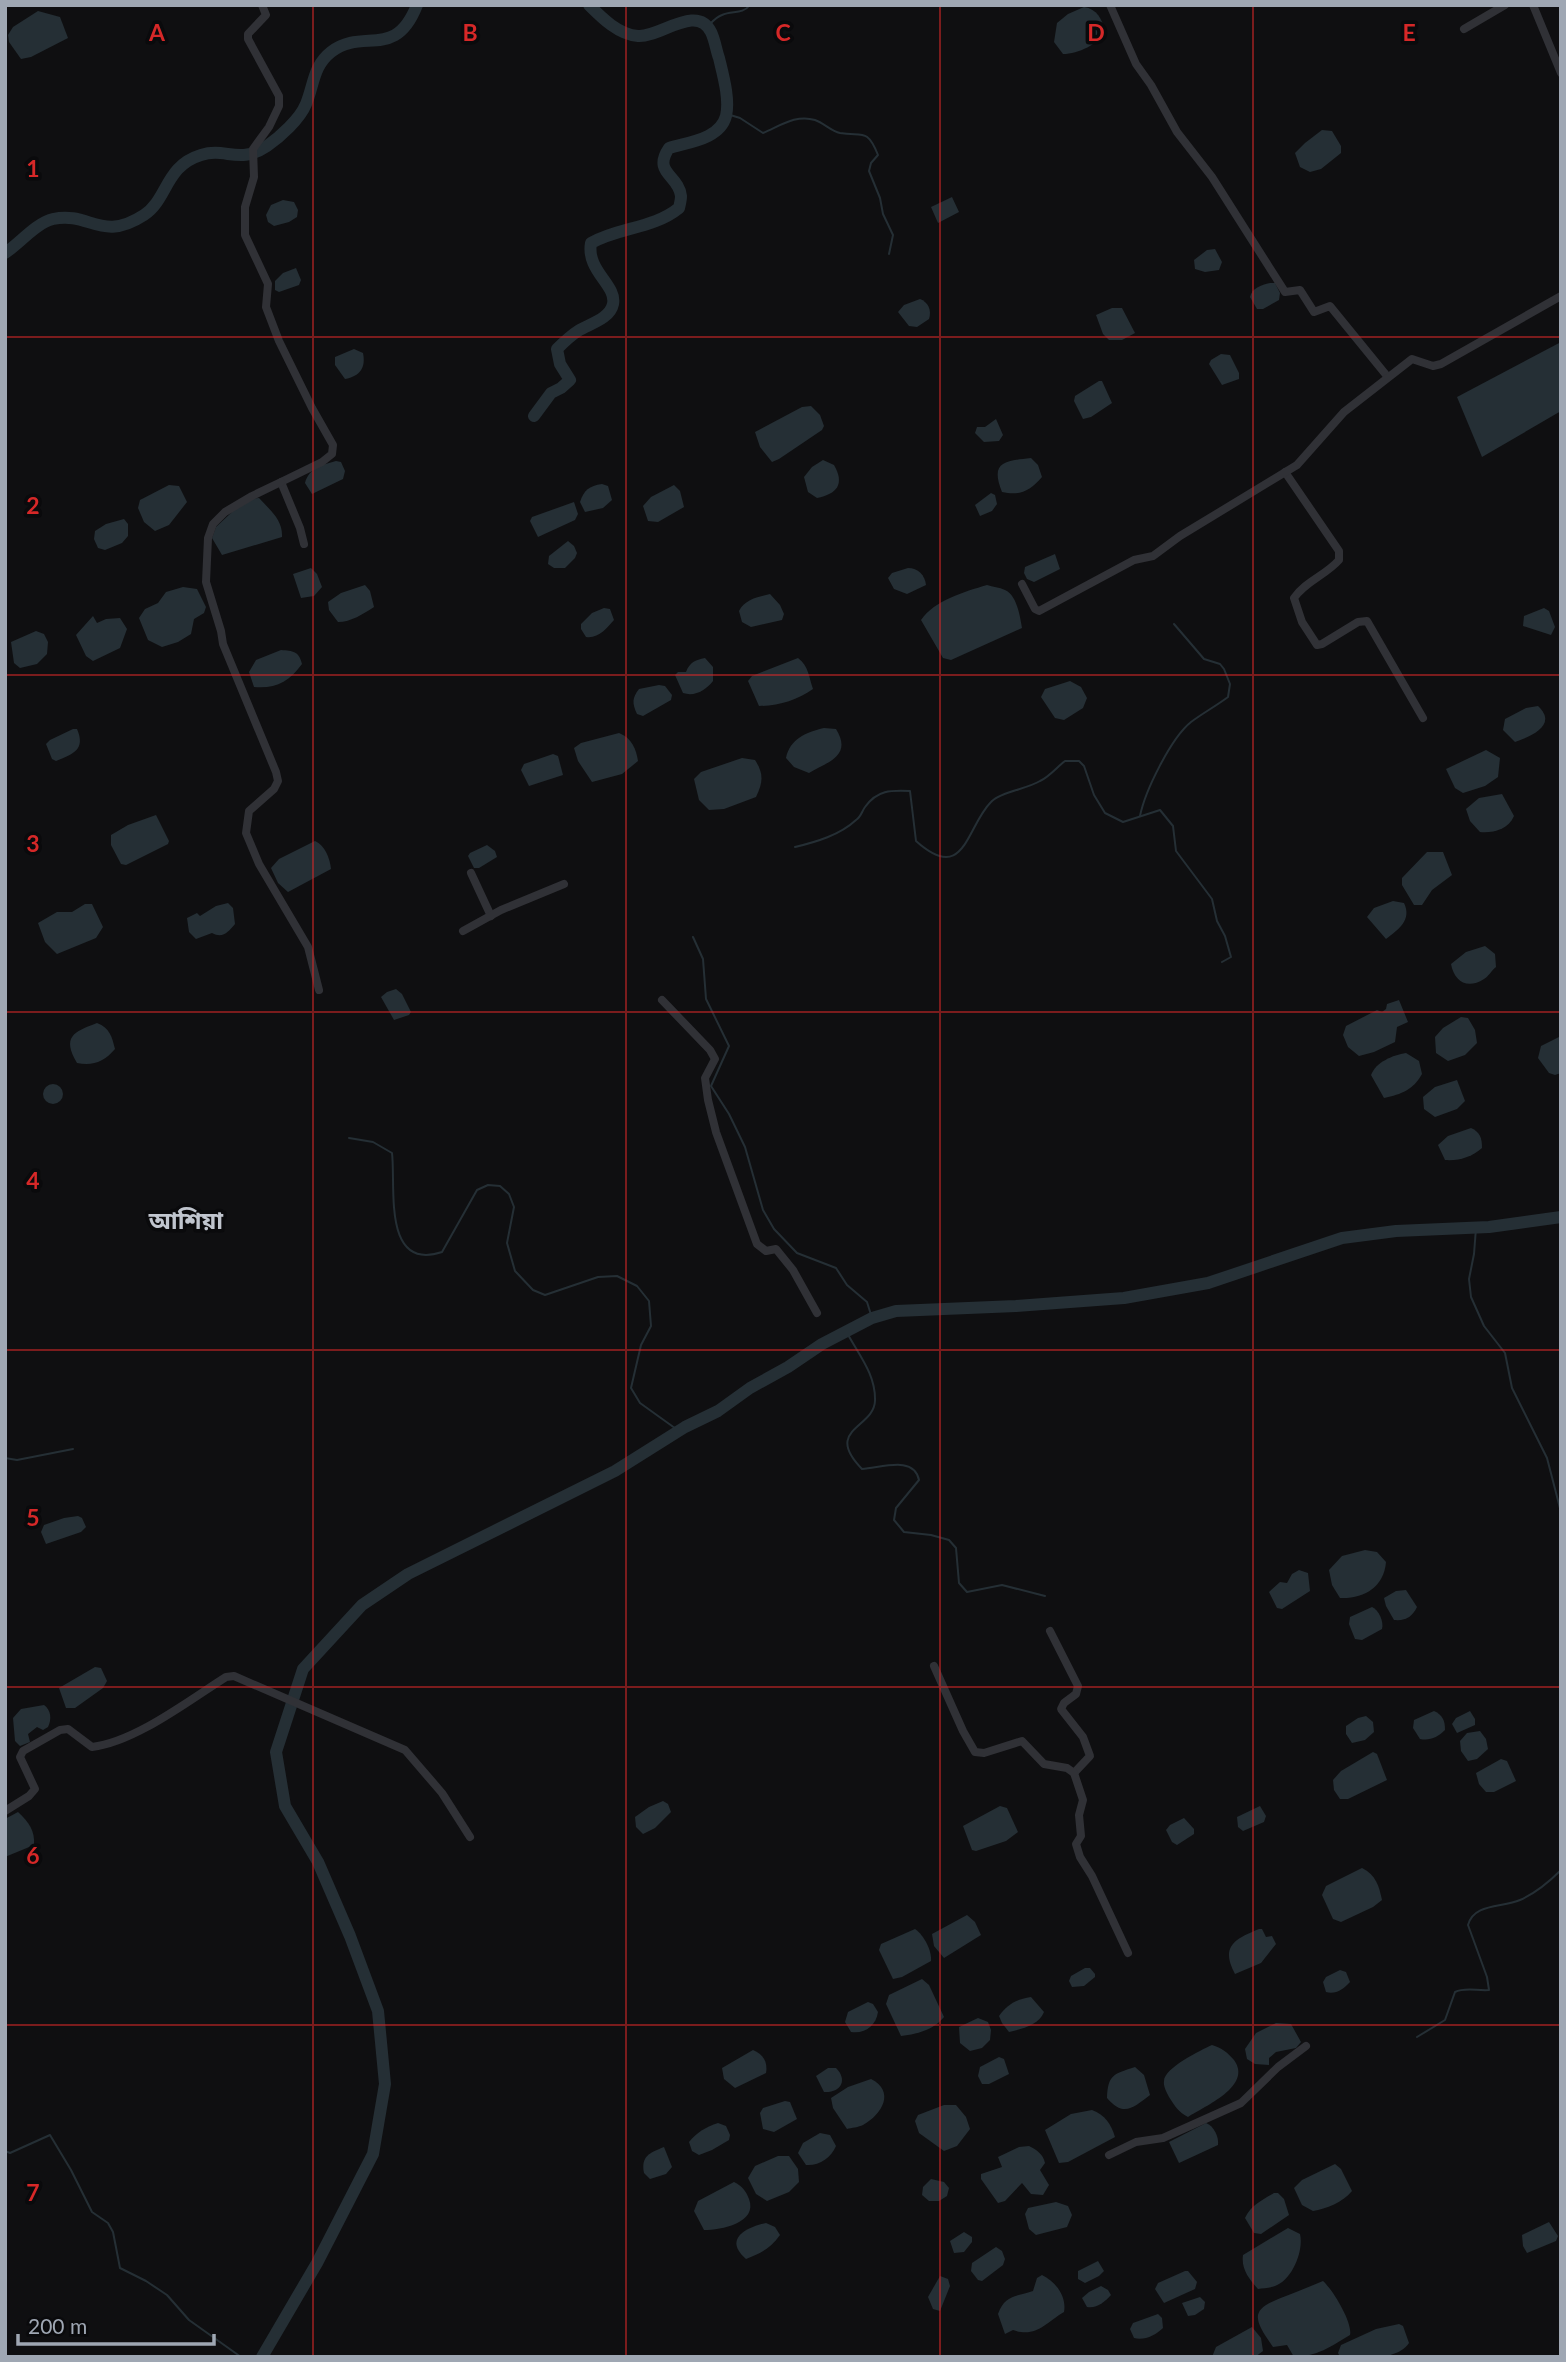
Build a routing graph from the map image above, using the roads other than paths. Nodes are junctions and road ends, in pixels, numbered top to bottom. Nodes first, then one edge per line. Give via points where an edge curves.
1 (262, 5) edge
2 (1110, 5) edge
3 (1505, 5) edge
4 (1533, 5) edge
5 (1464, 29) dead end
6 (1561, 73) edge
7 (1561, 296) edge
8 (1387, 376) junction
9 (1285, 472) junction
10 (281, 482) junction
11 (304, 544) dead end
12 (1023, 584) dead end
13 (1423, 718) dead end
14 (471, 873) dead end
15 (564, 884) dead end
16 (491, 916) junction
17 (463, 931) dead end
18 (319, 990) dead end
19 (662, 1000) dead end
20 (817, 1313) dead end
21 (1050, 1631) dead end
22 (934, 1667) dead end
23 (1074, 1773) junction
24 (5, 1811) edge
25 (470, 1837) dead end
26 (1128, 1953) dead end
27 (1306, 2046) dead end
28 (1109, 2155) dead end

1 - 10 street via 266,15 248,39 279,96 279,106 253,149 254,177 245,206 245,235 268,284 267,307 279,341 333,445 332,454 321,462
2 - 8 street via 1136,64 1177,132 1212,177 1285,292 1300,290 1314,312 1330,306
3 - 5 street
4 - 6 street
7 - 8 street via 1441,363 1433,366 1412,359
8 - 9 street
9 - 12 street via 1153,556 1134,560 1039,611
9 - 13 street via 1339,551 1332,568 1301,587 1294,598 1302,622 1317,645 1367,621
10 - 11 street
10 - 18 street via 225,512 213,524 206,582 223,644 278,781 249,811 246,833 308,947
14 - 16 street
15 - 16 street
16 - 17 street
19 - 20 street via 715,1059 705,1078 708,1100 757,1244 766,1251 776,1249
21 - 23 street via 1077,1686 1076,1694 1061,1709 1083,1737 1090,1756
22 - 23 street via 975,1752 1022,1741 1044,1764
23 - 26 street via 1083,1800 1081,1836 1076,1844
24 - 25 street via 35,1789 20,1757 23,1751 68,1729 92,1747 110,1745 234,1676 405,1750 442,1793
27 - 28 street via 1241,2103 1163,2138

